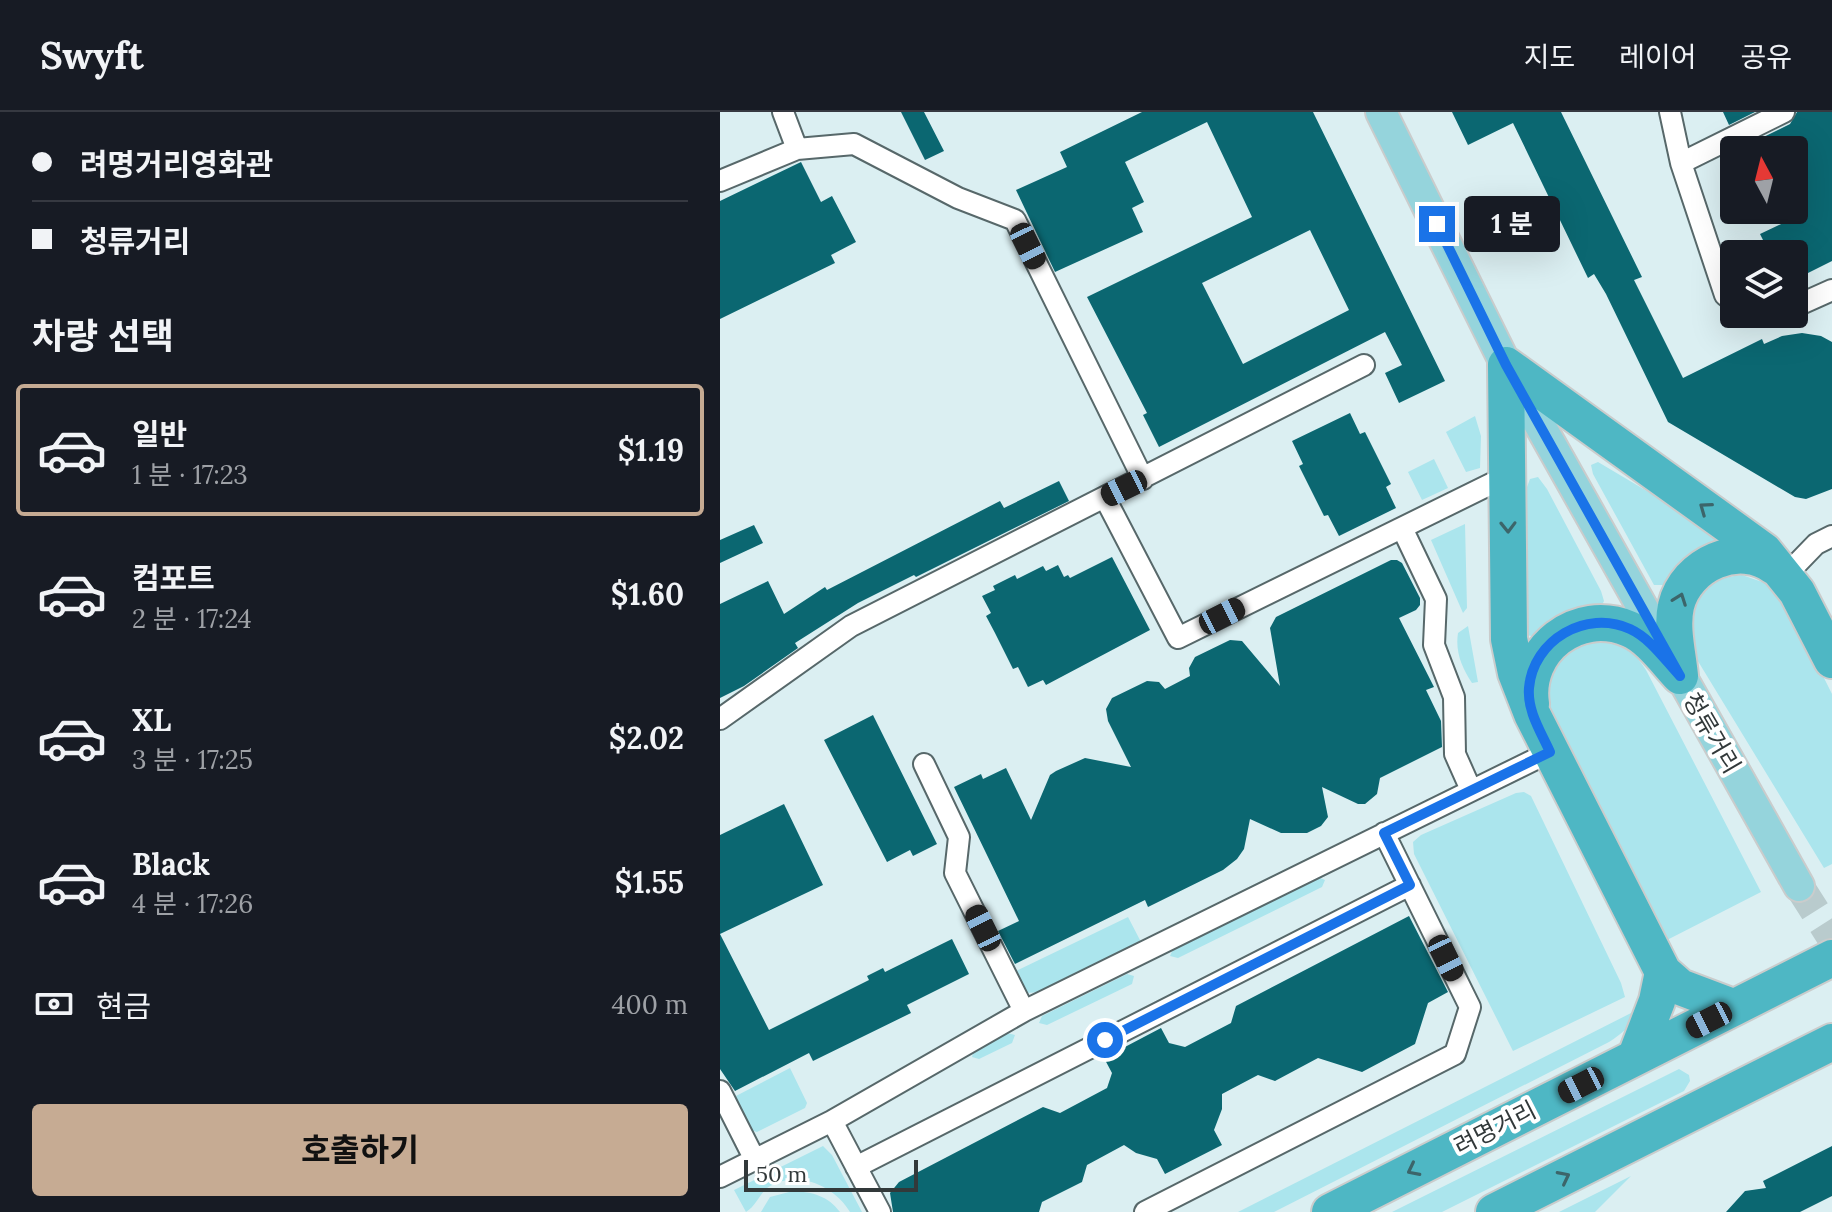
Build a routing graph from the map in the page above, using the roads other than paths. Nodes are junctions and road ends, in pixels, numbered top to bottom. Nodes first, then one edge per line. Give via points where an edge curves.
1 (783, 112) edge
2 (1381, 112) edge
3 (1670, 112) edge
4 (1784, 112) edge
5 (797, 149) junction
6 (1681, 163) junction
7 (720, 181) edge
8 (1720, 280) edge
9 (1832, 290) edge
10 (1808, 301) edge
11 (1364, 365) dead end
12 (1506, 365) junction
13 (1507, 476) junction
14 (1143, 479) junction
15 (1105, 498) junction
16 (1402, 528) junction
17 (1832, 536) edge
18 (1786, 575) junction
19 (1832, 660) edge
20 (1680, 676) junction
21 (1532, 714) junction
22 (720, 719) edge
23 (1550, 752) junction
24 (924, 764) dead end
25 (1471, 790) junction
26 (1384, 833) junction
27 (1410, 885) junction
28 (1799, 886) tunnel mouth
29 (1832, 958) edge
30 (1663, 972) junction
31 (1733, 1007) junction
32 (1024, 1011) junction
33 (1832, 1042) edge
34 (1636, 1056) junction
35 (1816, 1061) edge
36 (720, 1091) edge
37 (832, 1121) junction
38 (727, 1123) edge
39 (755, 1160) junction
40 (856, 1167) junction
41 (720, 1177) edge
42 (880, 1212) edge
43 (1145, 1212) edge
44 (1330, 1212) edge
45 (1494, 1212) edge

1 - 5 street
2 - 12 main road, 청류거리
3 - 6 street
4 - 6 street
5 - 7 street
5 - 14 street via 854,144 958,198 1015,220
6 - 8 street
9 - 10 street
11 - 14 street
12 - 13 highway
18 -> 12 highway via 1764,551
12 - 20 main road, 청류거리
13 - 16 street
13 -> 21 highway via 1509,639
14 - 15 street
15 - 16 street via 1178,638
15 - 22 street via 851,626
16 - 25 street via 1436,599 1434,645 1454,697 1455,754
17 - 18 street via 1816,544
18 - 19 highway
20 -> 18 highway via 1676,608 1694,573 1730,555 1751,556
20 - 21 highway via 1631,629 1587,623 1547,645 1534,666 1529,689
20 - 28 main road, 청류거리
21 - 23 highway
23 - 25 street
23 - 30 highway
24 - 32 street via 959,837 955,873
25 - 26 street
26 - 27 street
26 - 32 street
27 - 40 street
27 - 43 street via 1470,1007 1455,1054
29 - 31 highway, 려명거리
30 - 31 highway via 1680,987
30 - 34 highway
31 - 34 highway, 려명거리
32 - 37 street
33 - 35 highway
34 -> 44 highway, 려명거리
45 -> 35 highway
36 - 38 street
37 - 39 street
37 - 40 street
38 - 39 street
39 - 41 street
40 - 42 street

